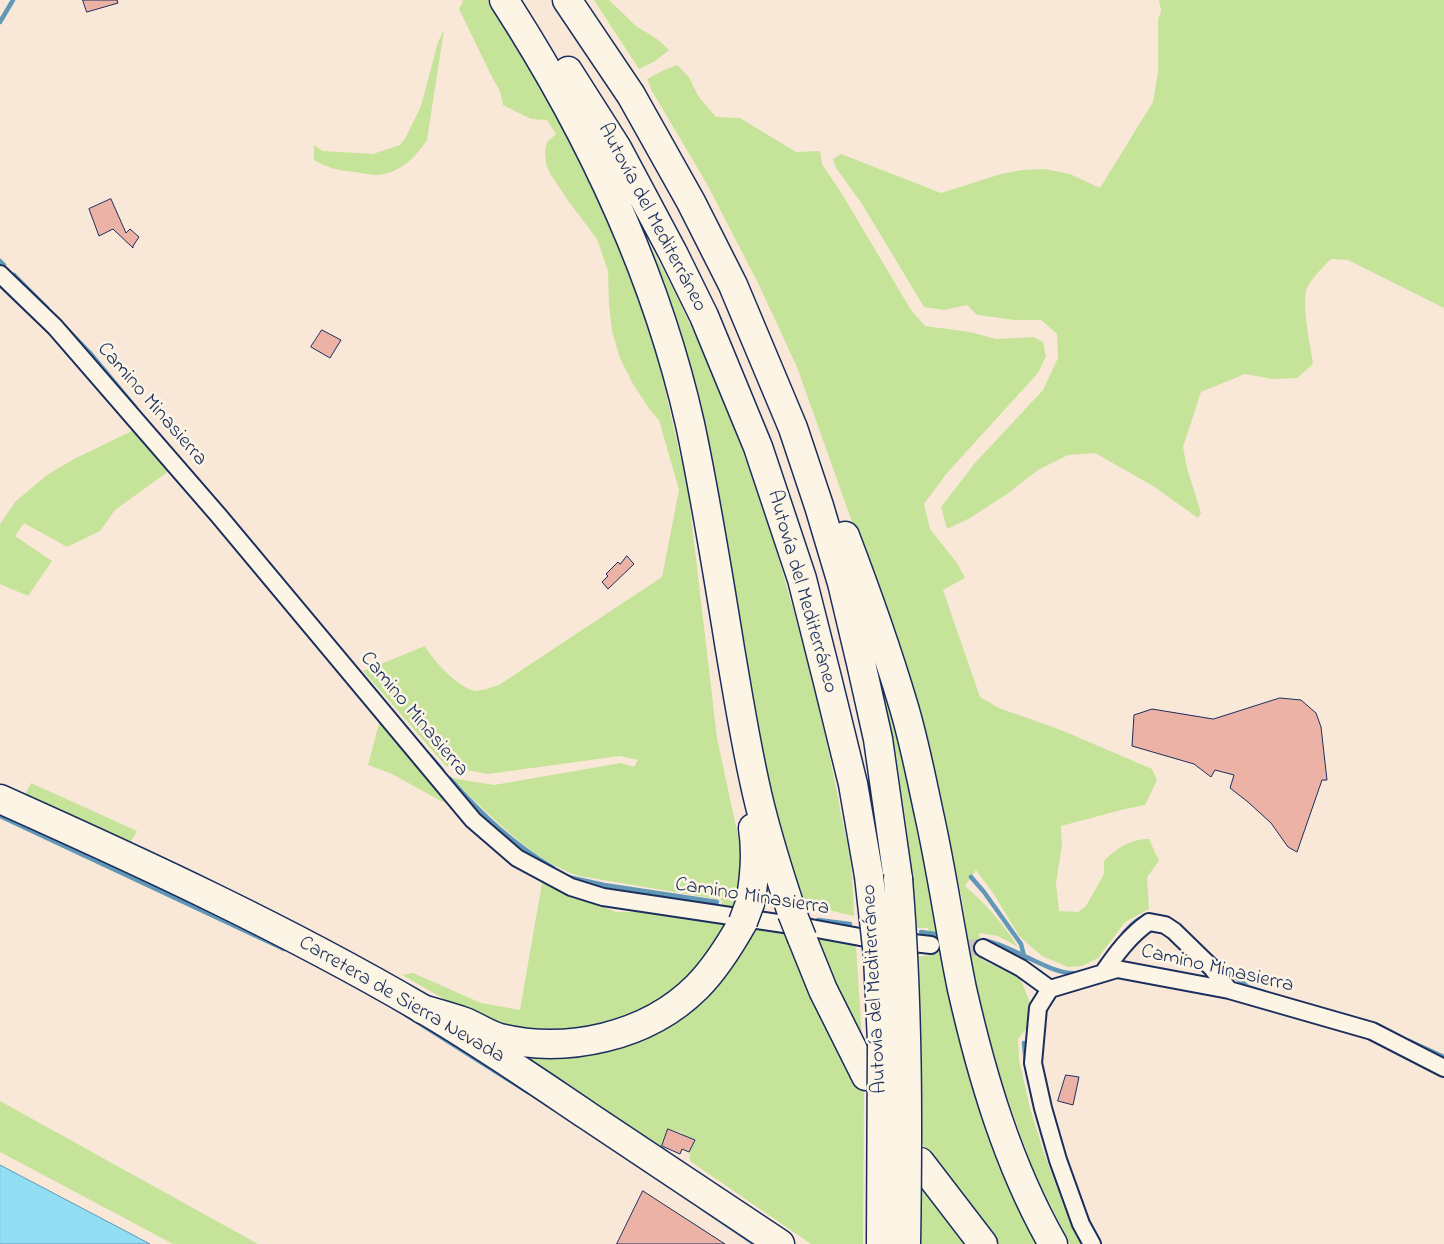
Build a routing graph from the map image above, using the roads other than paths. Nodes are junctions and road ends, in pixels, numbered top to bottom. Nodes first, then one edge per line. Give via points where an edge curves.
1 (504, 0) edge
2 (519, 0) edge
3 (567, 0) edge
4 (0, 274) edge
5 (766, 363) junction
6 (744, 731) junction
7 (0, 798) edge
8 (931, 945) tunnel mouth
9 (983, 948) tunnel mouth
10 (1103, 973) junction
11 (1050, 989) junction
12 (1229, 990) junction
13 (422, 1009) junction
14 (1444, 1068) edge
15 (866, 1076) dead end
16 (920, 1162) dead end
17 (780, 1244) edge
18 (881, 1244) edge
19 (906, 1244) edge
20 (983, 1244) edge
21 (1053, 1244) edge
22 (1092, 1244) edge

1 - 6 highway via 574,116 602,174 635,247 666,336 704,491
2 - 18 highway, Autovía del Mediterráneo, bridge via 617,148 704,316 758,447 802,579 853,784 869,876 878,956 882,1042
3 - 5 highway, Autovía del Mediterráneo via 631,95 691,202 733,286
4 - 8 street, Camino Minasierra via 55,327 212,508 472,820 517,858 571,887 602,897
5 - 19 highway, Autovía del Mediterráneo, bridge via 793,428 842,583 878,740 898,879 904,951
5 - 21 highway via 800,416 860,573 903,705 930,815 962,988 982,1070 1007,1148
6 - 13 highway via 742,765 756,845 755,876 746,913 722,957 697,988 668,1011 639,1026 606,1038 570,1044 536,1044 498,1038 465,1022
6 - 15 highway, bridge via 759,805 792,913 823,990
7 - 13 highway, Carretera de Sierra Nevada via 253,918
9 - 11 street via 1021,968
10 - 11 street, Camino Minasierra
10 - 12 street, Camino Minasierra via 1117,969
10 - 12 street via 1128,940 1149,922 1165,925 1174,931 1212,968
11 - 22 street via 1038,1008 1033,1063 1058,1160 1081,1224
12 - 14 street, Camino Minasierra via 1372,1031
13 - 17 highway, Carretera de Sierra Nevada
16 - 20 highway

